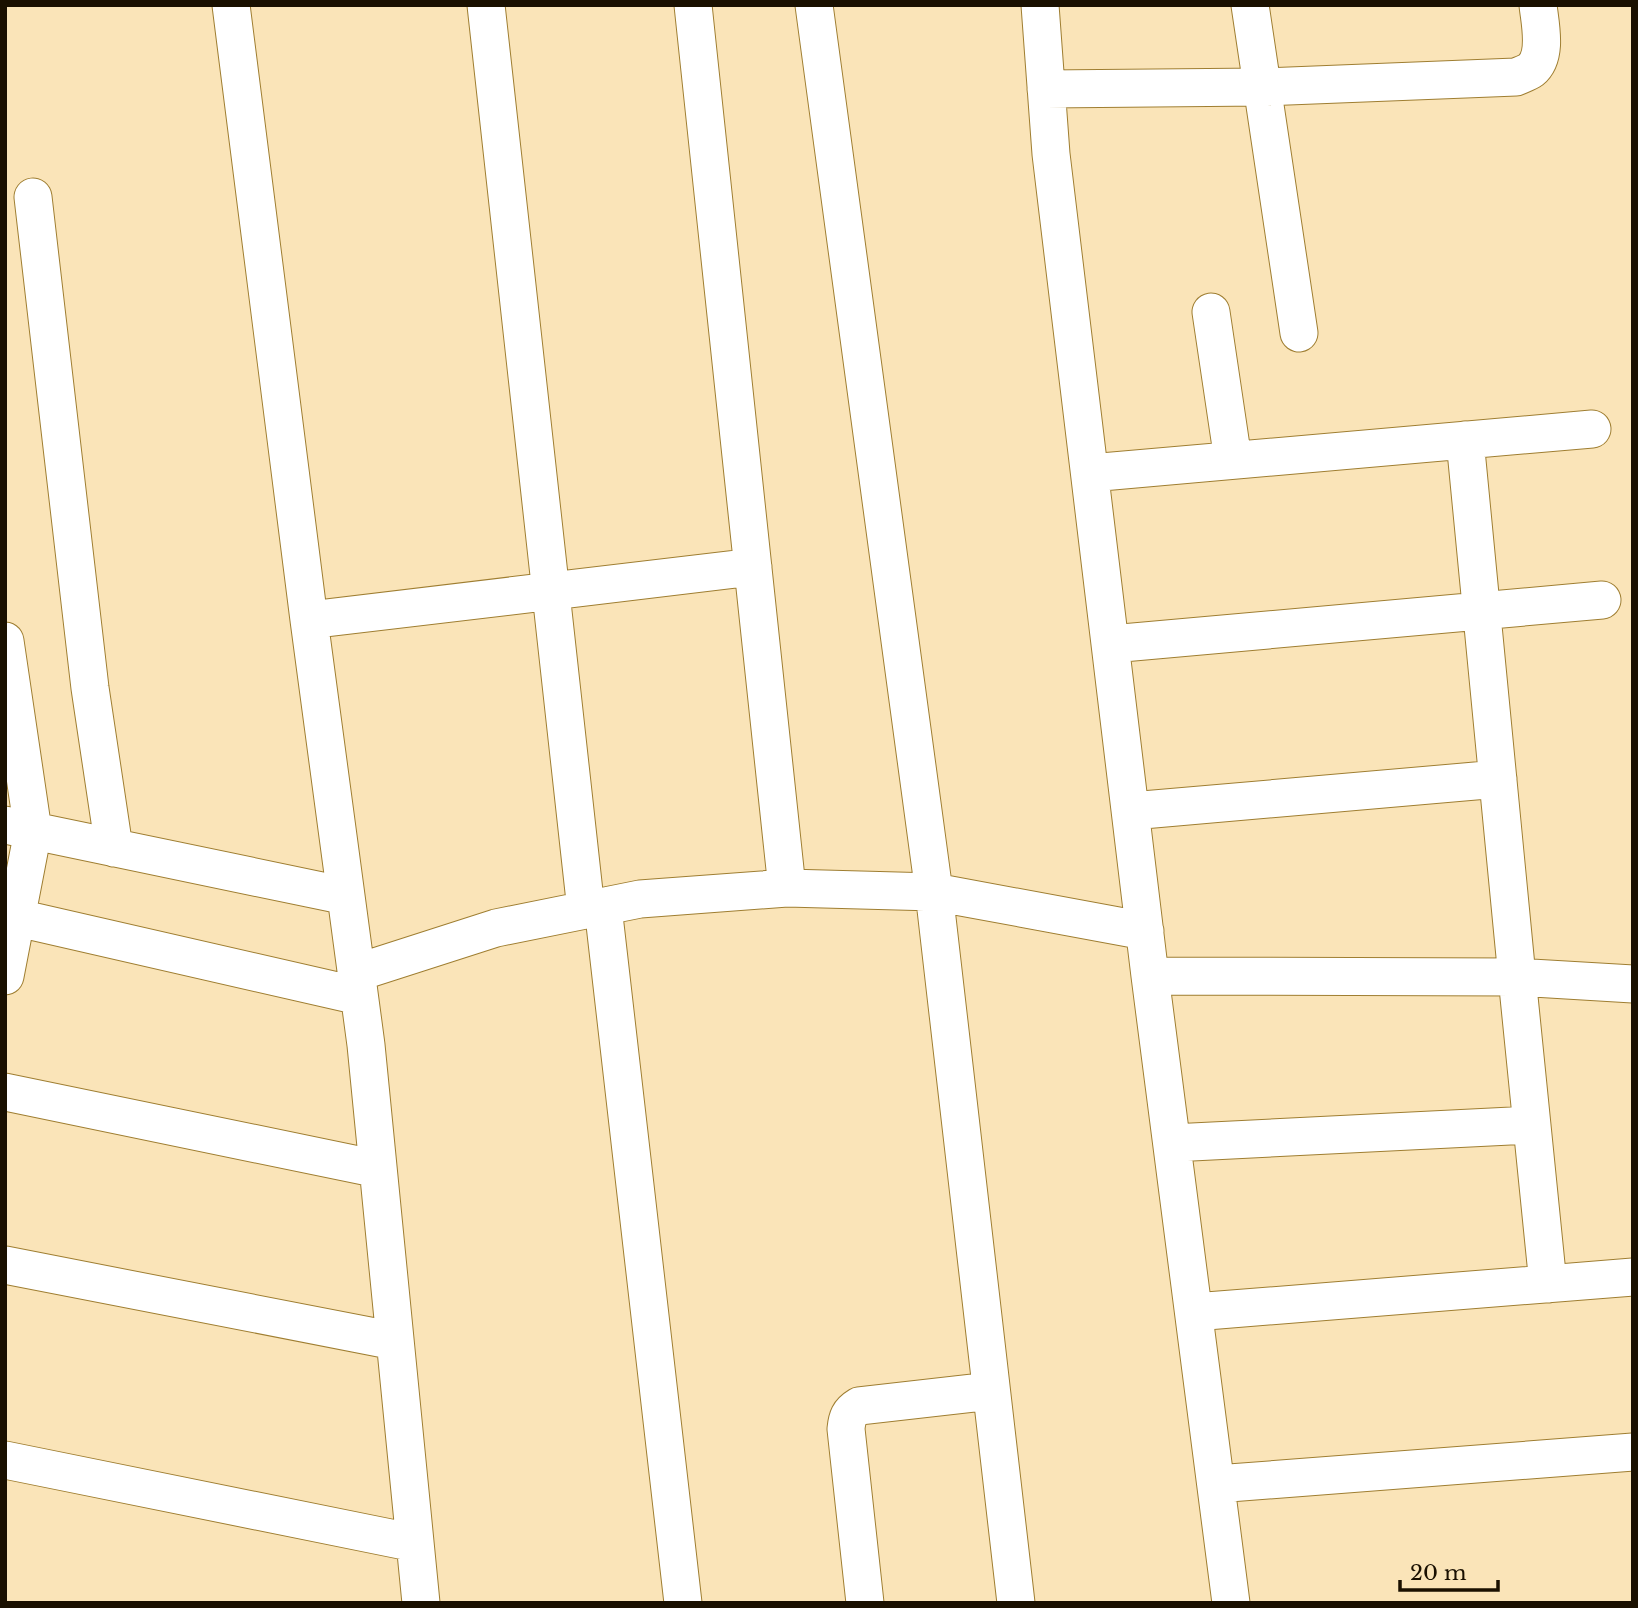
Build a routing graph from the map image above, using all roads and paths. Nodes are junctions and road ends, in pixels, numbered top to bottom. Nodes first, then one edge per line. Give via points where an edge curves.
1 (231, 5) edge
2 (486, 5) edge
3 (694, 5) edge
4 (814, 5) edge
5 (1040, 5) edge
6 (1250, 5) edge
7 (1538, 5) edge
8 (1262, 87) junction
9 (1046, 89) junction
10 (33, 197) dead end
11 (1210, 312) dead end
12 (1299, 333) dead end
13 (1592, 429) dead end
14 (1465, 440) junction
15 (1233, 460) junction
16 (1090, 473) junction
17 (753, 567) junction
18 (551, 591) junction
19 (1602, 600) dead end
20 (1481, 610) junction
21 (309, 620) junction
22 (5, 641) edge
23 (1111, 644) junction
24 (1498, 779) junction
25 (1131, 811) junction
26 (19, 828) edge
27 (114, 848) junction
28 (787, 887) junction
29 (934, 892) junction
30 (346, 896) junction
31 (595, 908) junction
32 (11, 916) edge
33 (1145, 930) junction
34 (5, 976) edge
35 (1150, 976) junction
36 (1517, 977) junction
37 (1633, 984) edge
38 (358, 985) junction
39 (5, 1092) edge
40 (1532, 1125) junction
41 (1172, 1143) junction
42 (378, 1170) junction
43 (5, 1265) edge
44 (1633, 1277) edge
45 (1548, 1284) junction
46 (1194, 1311) junction
47 (395, 1341) junction
48 (991, 1391) junction
49 (1633, 1452) edge
50 (5, 1460) edge
51 (1216, 1484) junction
52 (415, 1543) junction
53 (421, 1603) edge
54 (683, 1603) edge
55 (866, 1603) edge
56 (1016, 1603) edge
57 (1231, 1603) edge

1 - 21 street
2 - 18 street
3 - 17 street
4 - 29 street
5 - 9 street
6 - 8 street
7 - 8 street via 1539,55 1532,69 1516,77
8 - 9 street
8 - 12 street
9 - 16 street
10 - 27 street via 90,688
11 - 15 street
13 - 14 street
14 - 15 street
14 - 20 street
15 - 16 street
16 - 23 street
17 - 18 street
17 - 28 street
18 - 21 street
18 - 31 street
19 - 20 street
20 - 23 street
20 - 24 street
21 - 30 street
22 - 26 street
23 - 25 street
24 - 25 street
24 - 36 street
25 - 33 street
26 - 27 street
26 - 32 street
27 - 30 street
28 - 29 street
28 - 31 street via 640,899
29 - 33 street
29 - 48 street
30 - 38 street
31 - 38 street via 496,928
31 - 54 street
32 - 34 street
32 - 38 street
33 - 35 street
35 - 36 street
35 - 41 street
36 - 37 street
36 - 40 street
38 - 42 street
39 - 42 street
40 - 41 street
40 - 45 street
41 - 46 street
42 - 47 street
43 - 47 street
44 - 45 street
45 - 46 street
46 - 51 street
47 - 52 street
48 - 55 street via 852,1410 846,1429
48 - 56 street
49 - 51 street
50 - 52 street
51 - 57 street
52 - 53 street

